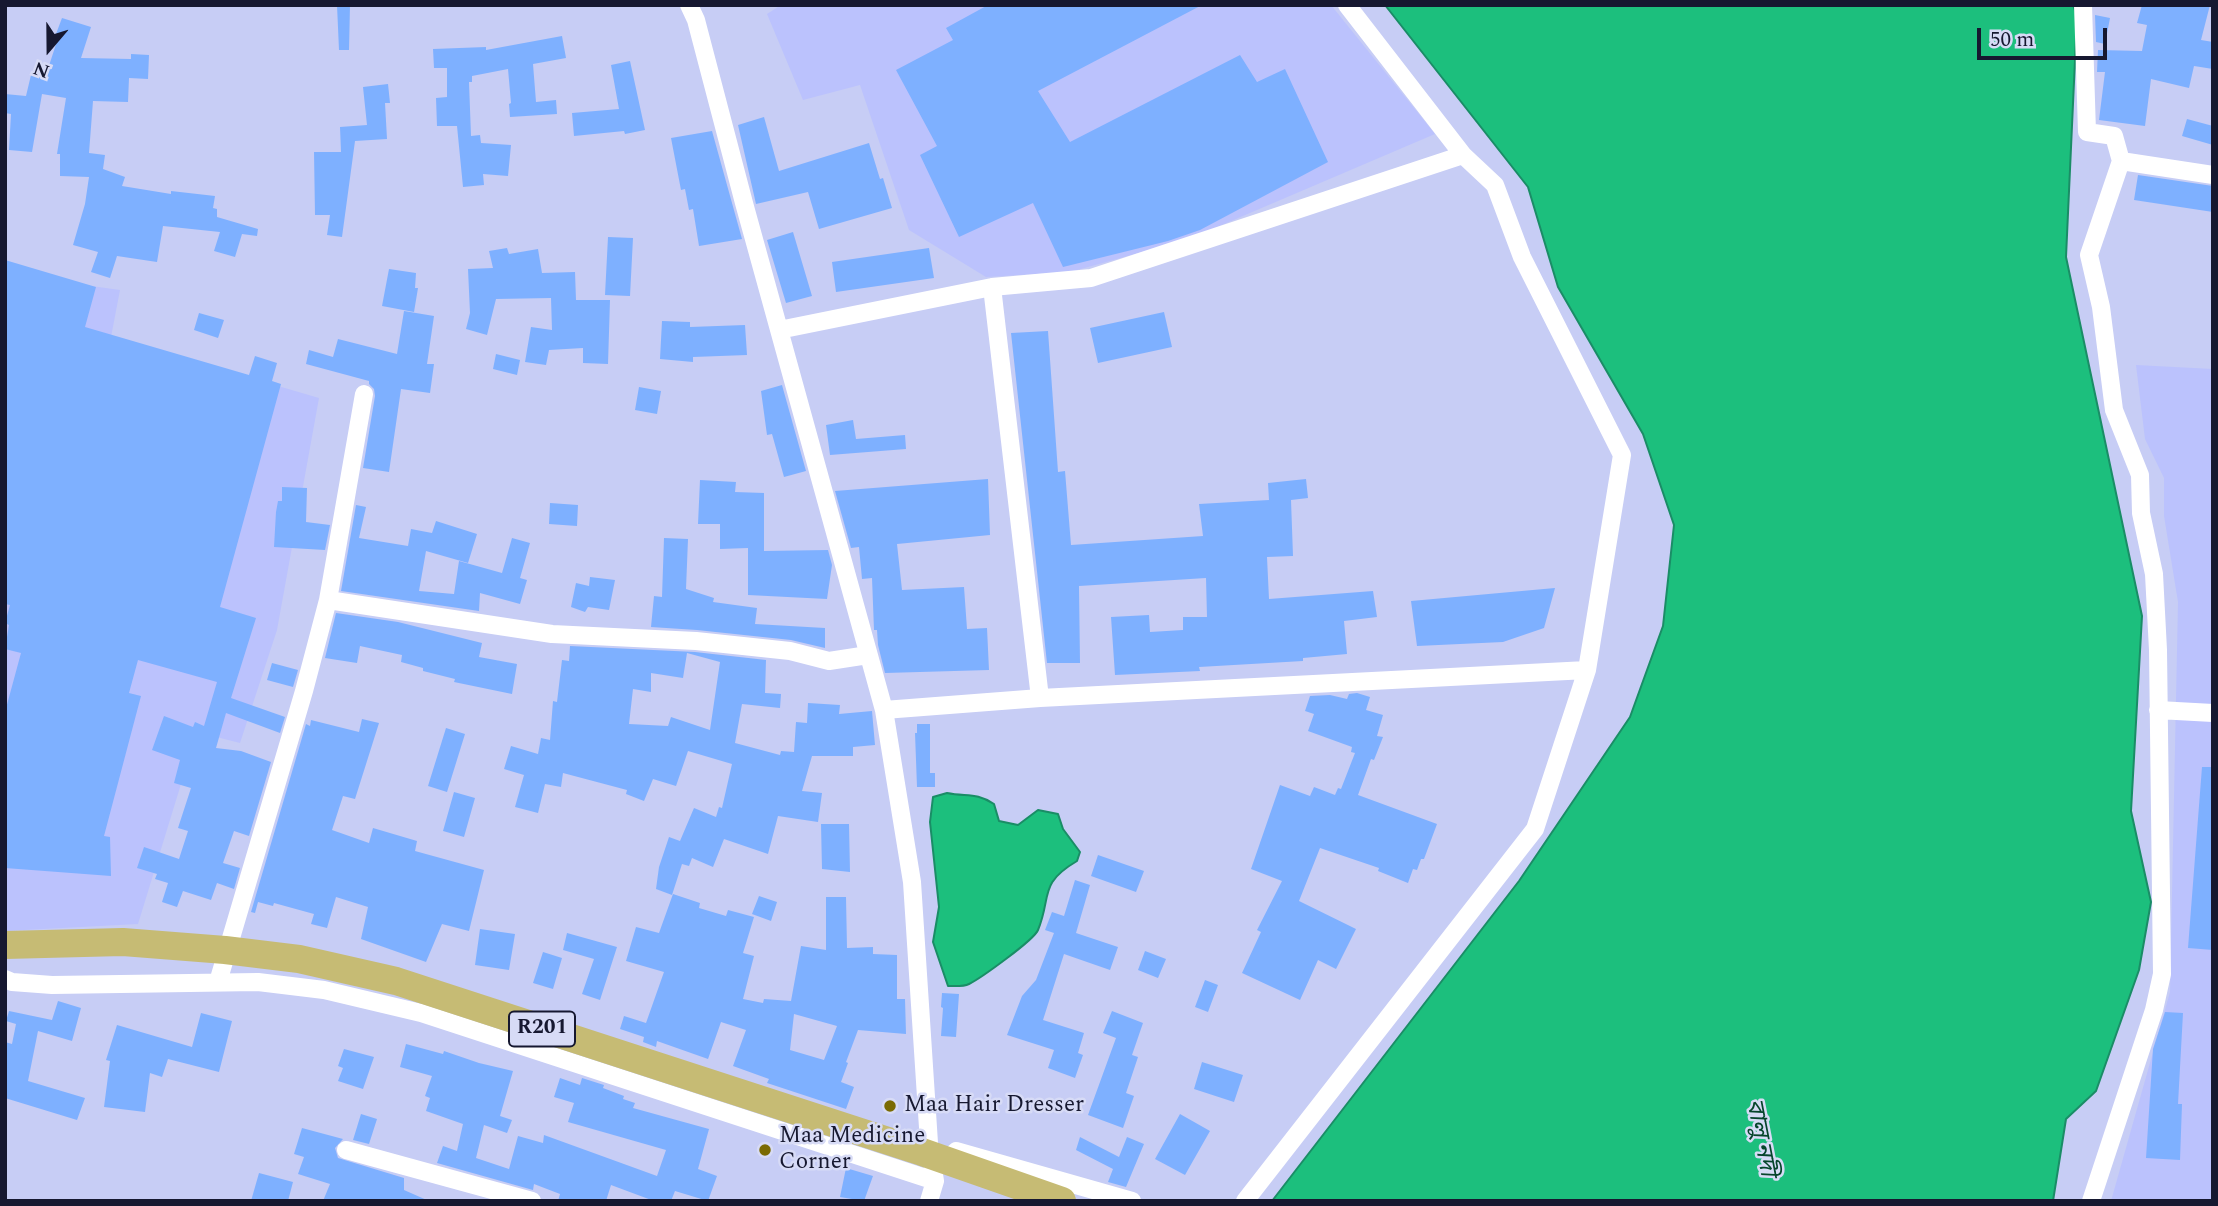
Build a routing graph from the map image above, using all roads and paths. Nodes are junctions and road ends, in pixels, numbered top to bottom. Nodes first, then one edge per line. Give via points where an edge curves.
1 (689, 5) edge
2 (1347, 5) edge
3 (2083, 5) edge
4 (1463, 155) junction
5 (2121, 161) junction
6 (2213, 175) edge
7 (992, 287) junction
8 (779, 330) junction
9 (364, 394) dead end
10 (328, 600) junction
11 (868, 655) junction
12 (1587, 670) junction
13 (1040, 698) junction
14 (884, 710) junction
15 (2158, 710) junction
16 (2213, 713) edge
17 (5, 945) edge
18 (5, 979) edge
19 (218, 982) junction
20 (929, 1143) junction
21 (346, 1150) dead end
22 (934, 1181) junction
23 (532, 1201) edge
24 (929, 1201) edge
25 (1062, 1201) edge
26 (1132, 1201) edge
27 (1245, 1201) edge
28 (2091, 1201) edge

1 - 8 street
2 - 4 street
3 - 5 street via 2087,132 2114,136
4 - 7 street via 1091,278
4 - 12 street via 1495,185 1522,257 1622,455
5 - 6 street
5 - 15 street via 2089,255 2101,307 2114,410 2140,475 2141,513 2154,574
7 - 8 street
7 - 13 street
8 - 11 street
9 - 10 street
10 - 11 street via 552,634 696,641 790,651 829,661
10 - 19 street
11 - 14 street
12 - 13 street
12 - 27 street via 1535,829
13 - 14 street
14 - 20 street via 912,882
15 - 16 street
15 - 28 street via 2162,974
17 - 25 main road, R201 via 123,942 225,950 299,959 383,978
18 - 19 street via 52,985
19 - 22 street via 324,990 421,1013
20 - 22 street
20 - 26 street
21 - 23 street
22 - 24 street

